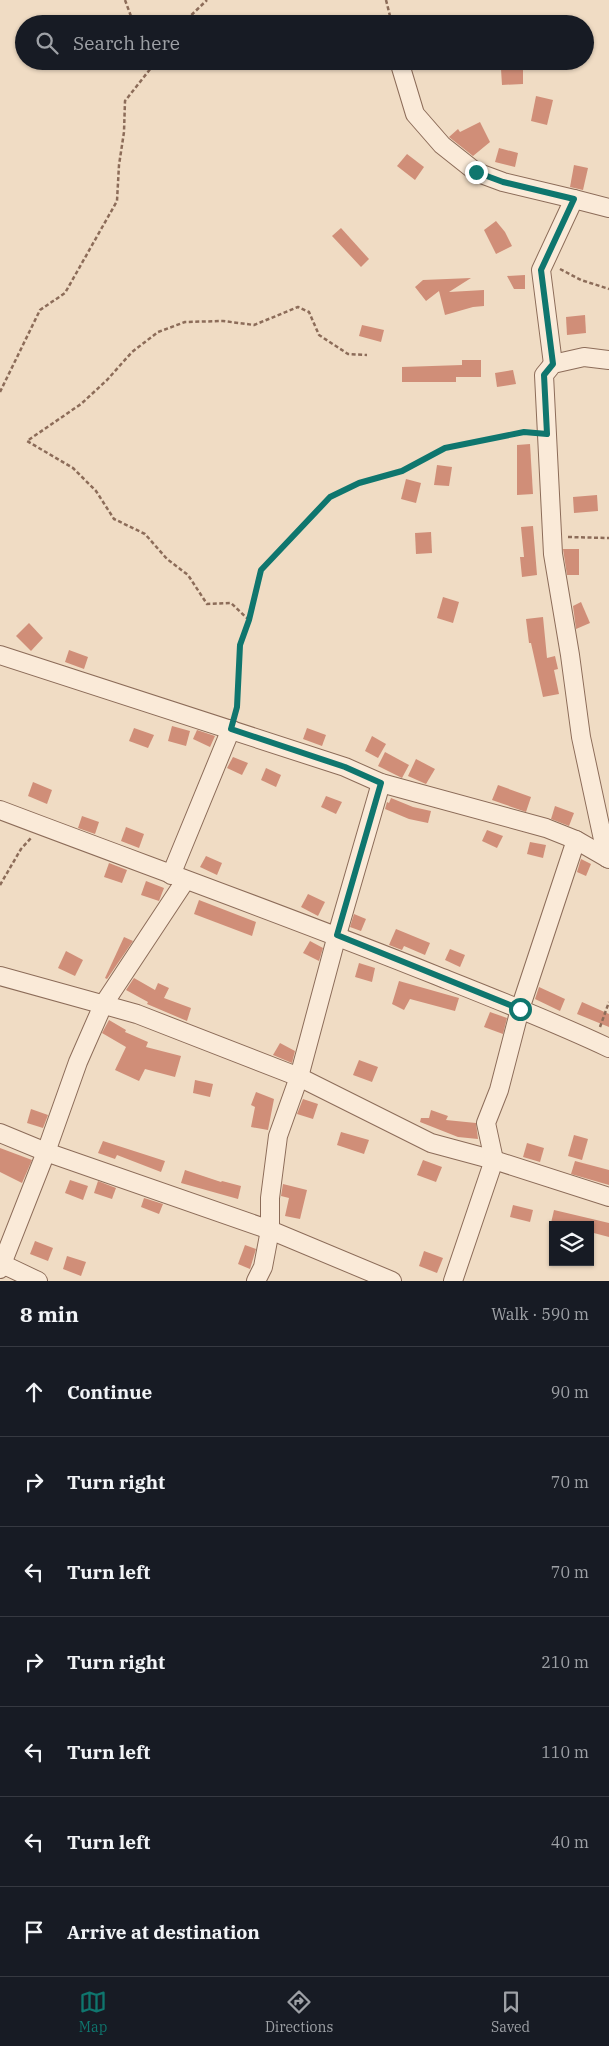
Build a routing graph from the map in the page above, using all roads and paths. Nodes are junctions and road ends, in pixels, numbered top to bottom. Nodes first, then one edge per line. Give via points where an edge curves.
1 (125, 0) edge
2 (207, 0) edge
3 (386, 0) edge
4 (131, 15) edge
5 (191, 15) edge
6 (390, 15) edge
7 (149, 70) edge
8 (403, 70) edge
9 (574, 199) junction
10 (609, 208) edge
11 (545, 262) junction
12 (609, 289) edge
13 (367, 355) dead end
14 (609, 360) edge
15 (553, 364) junction
16 (0, 392) edge
17 (547, 434) junction
18 (552, 538) junction
19 (609, 538) edge
20 (249, 620) junction
21 (0, 655) edge
22 (231, 729) junction
23 (381, 783) junction
24 (0, 810) edge
25 (42, 826) junction
26 (576, 840) junction
27 (608, 859) edge
28 (178, 878) junction
29 (0, 886) edge
30 (337, 935) junction
31 (0, 976) edge
32 (609, 1002) edge
33 (103, 1006) junction
34 (520, 1009) junction
35 (601, 1045) edge
36 (299, 1077) junction
37 (0, 1133) edge
38 (46, 1152) junction
39 (494, 1160) junction
40 (609, 1197) edge
41 (270, 1230) junction
42 (1, 1265) edge
43 (38, 1281) edge
44 (256, 1281) edge
45 (392, 1281) edge
46 (453, 1281) edge

1 - 4 path
2 - 5 path
3 - 6 path
7 - 16 path via 125,101 118,201 65,292 40,310
8 - 9 street via 415,114 442,145 476,172
9 - 10 street
9 - 11 street
11 - 12 path via 581,280
11 - 15 street via 541,270
13 - 20 path via 348,354 319,335 309,312 298,307 254,325 223,321 186,322 158,332 132,352 81,404 27,441 73,468 96,491 114,519 144,534 188,575 206,604 231,602
14 - 15 street via 584,357
15 - 17 street via 544,375
17 - 18 street
17 - 20 path via 524,432 445,448 402,471 359,483 330,497 261,570
18 - 19 path
18 - 27 street via 581,737
20 - 22 path via 240,645 237,707
21 - 22 street
22 - 23 street via 345,767
22 - 28 street
23 - 26 street via 546,828
23 - 30 street
24 - 25 street
25 - 28 street
25 - 29 path via 21,849
26 - 27 street
26 - 34 street
28 - 30 street
28 - 33 street
30 - 34 street
30 - 36 street
31 - 33 street
32 - 35 path
33 - 36 street via 138,1014
33 - 38 street via 78,1062
34 - 35 street
34 - 39 street via 486,1123
36 - 39 street via 431,1143
36 - 41 street via 278,1136 270,1198
37 - 38 street
38 - 41 street
38 - 42 street
39 - 40 street
39 - 46 street
41 - 44 street via 263,1267
41 - 45 street
42 - 43 street

